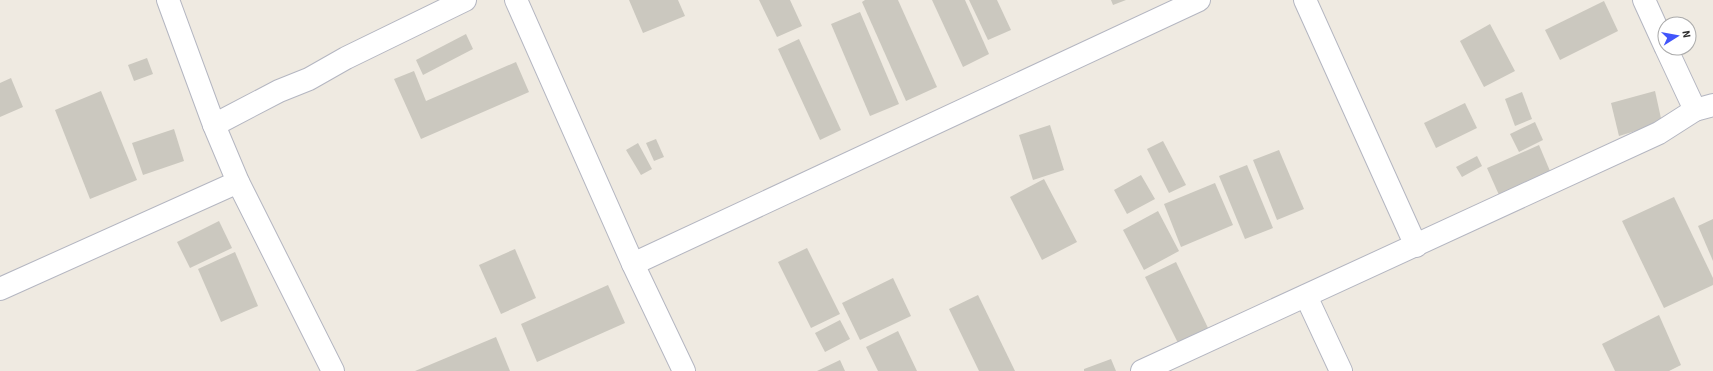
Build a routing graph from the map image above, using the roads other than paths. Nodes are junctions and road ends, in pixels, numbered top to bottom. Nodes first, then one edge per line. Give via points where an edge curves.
1 (168, 0) edge
2 (465, 0) edge
3 (516, 0) edge
4 (1199, 0) edge
5 (1305, 0) edge
6 (1644, 0) edge
7 (1657, 28) edge
8 (1672, 56) edge
9 (1704, 107) edge
10 (214, 125) junction
11 (238, 182) junction
12 (1416, 246) junction
13 (633, 264) junction
14 (0, 289) edge
15 (1306, 296) junction
16 (333, 371) edge
17 (684, 371) edge
18 (1142, 371) edge
19 (1341, 371) edge

1 - 10 street
2 - 10 street
3 - 13 street
4 - 13 street
5 - 12 street
6 - 7 street
8 - 9 street
9 - 12 street via 1659,133
10 - 11 street
11 - 14 street
11 - 16 street
12 - 15 street
13 - 17 street
15 - 18 street
15 - 19 street

